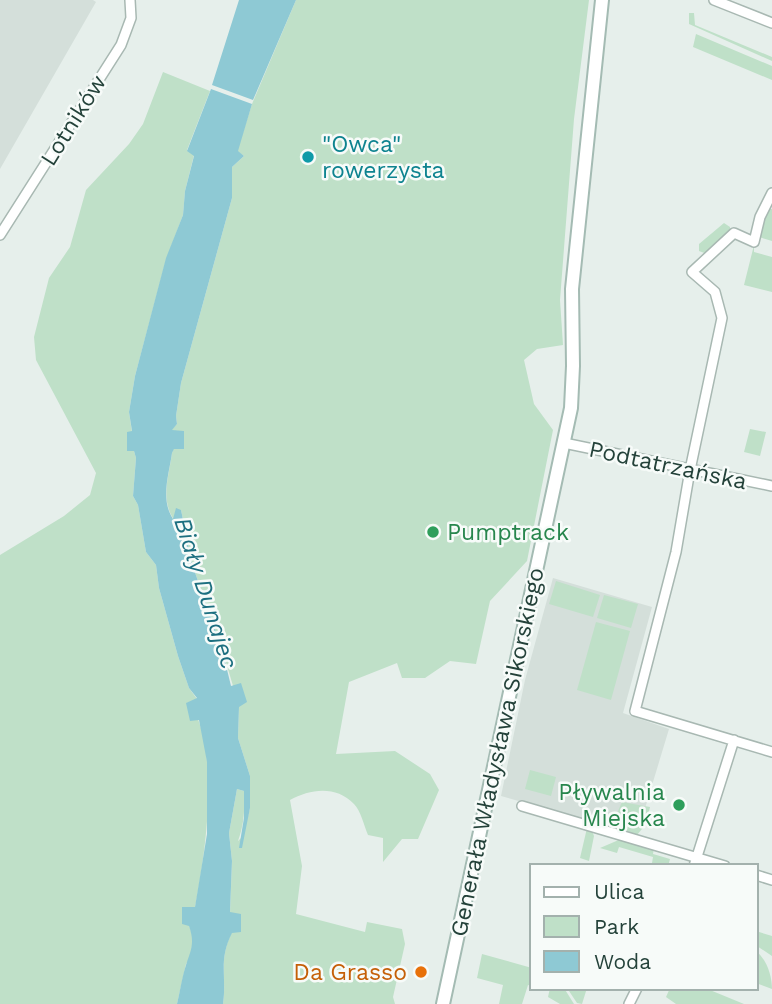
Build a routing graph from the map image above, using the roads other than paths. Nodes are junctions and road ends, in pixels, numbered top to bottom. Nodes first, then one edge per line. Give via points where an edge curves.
1 (130, 0) edge
2 (602, 0) edge
3 (714, 0) edge
4 (772, 23) edge
5 (772, 193) edge
6 (0, 235) edge
7 (564, 443) junction
8 (690, 470) junction
9 (772, 486) edge
10 (734, 740) junction
11 (772, 752) edge
12 (522, 806) dead end
13 (696, 862) edge
14 (443, 1004) edge

1 - 6 street, Lotników via 131,18 121,45
2 - 7 street, Generała Władysława Sikorskiego via 573,277 573,385
3 - 4 street
5 - 8 street via 754,242 734,233 692,272 715,292 722,318
7 - 8 street, Podtatrzańska
7 - 14 street, Generała Władysława Sikorskiego
8 - 9 street, Podtatrzańska
8 - 10 street via 676,552 635,710
10 - 11 street
10 - 13 street
12 - 13 street

